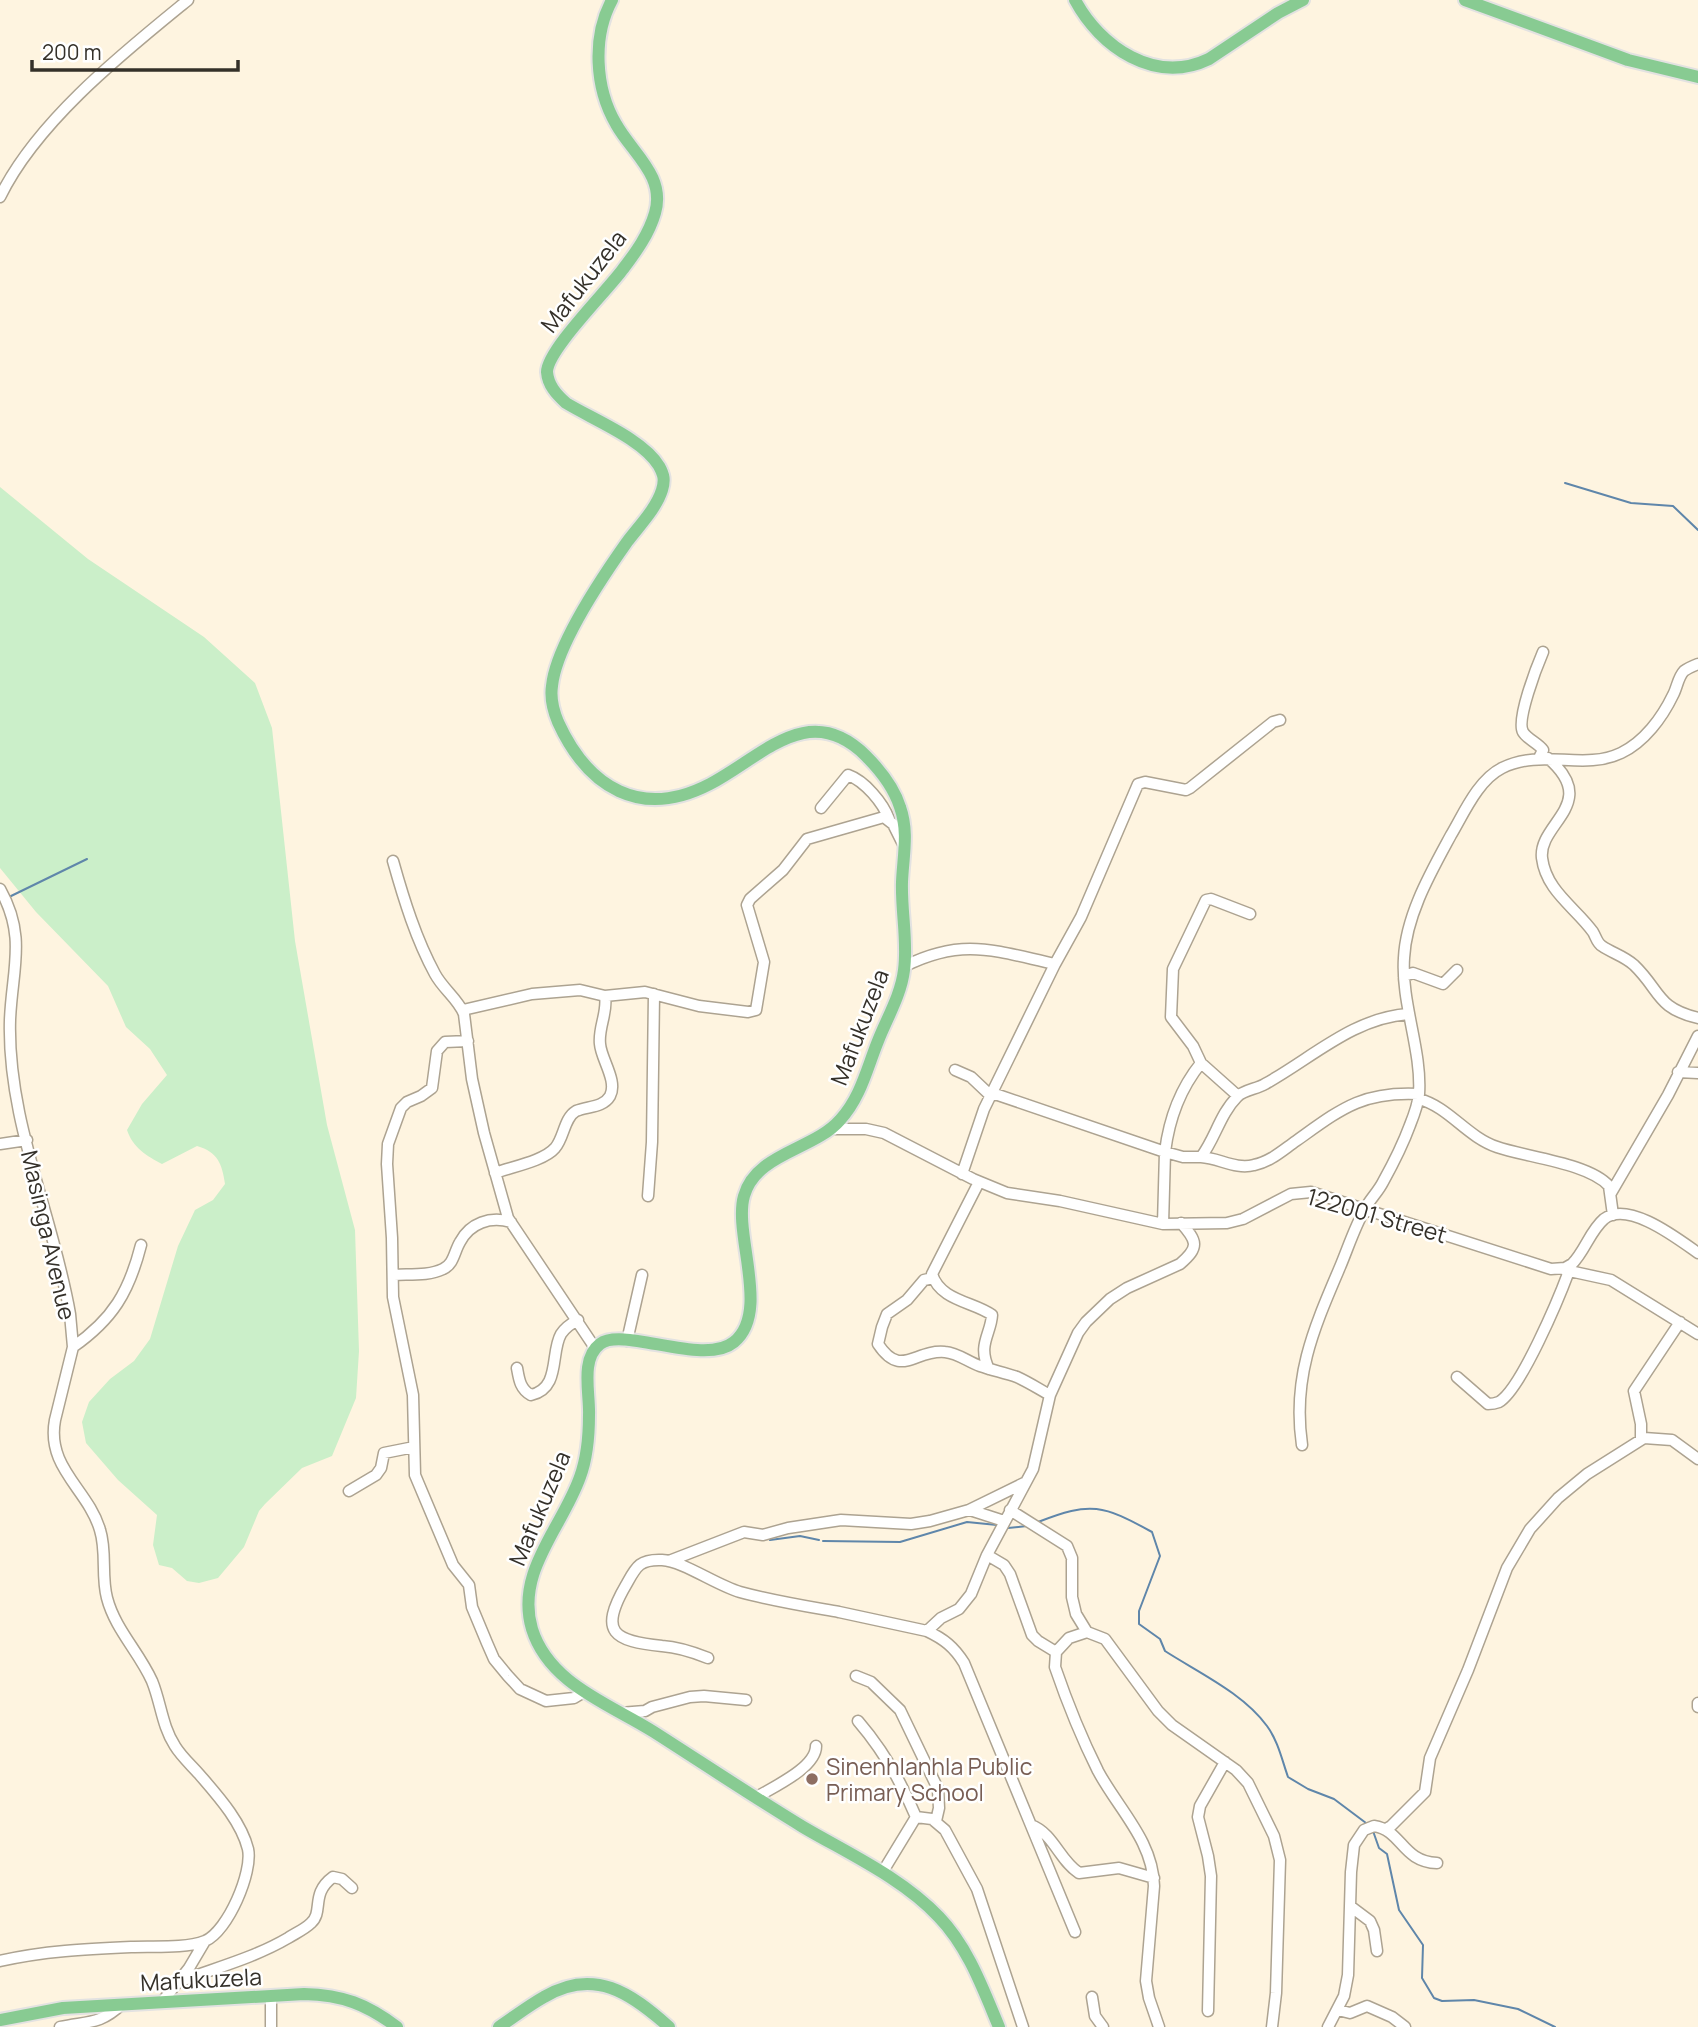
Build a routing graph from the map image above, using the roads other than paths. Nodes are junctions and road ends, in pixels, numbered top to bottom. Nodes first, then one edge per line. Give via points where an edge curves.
1 (188, 0) edge
2 (612, 0) edge
3 (1075, 0) edge
4 (1303, 0) edge
5 (1465, 0) edge
6 (1698, 77) edge
7 (0, 197) edge
8 (1543, 652) dead end
9 (1698, 664) edge
10 (1280, 720) dead end
11 (1543, 758) junction
12 (821, 808) dead end
13 (889, 819) junction
14 (905, 847) junction
15 (393, 861) dead end
16 (0, 889) edge
17 (1250, 914) dead end
18 (1055, 964) junction
19 (905, 966) junction
20 (1457, 970) dead end
21 (1404, 976) junction
22 (654, 994) junction
23 (605, 996) junction
24 (463, 1010) junction
25 (1408, 1014) junction
26 (1698, 1018) edge
27 (1698, 1035) edge
28 (468, 1041) junction
29 (1201, 1063) junction
30 (955, 1070) dead end
31 (1678, 1072) junction
32 (1698, 1073) edge
33 (990, 1095) junction
34 (1238, 1096) junction
35 (1419, 1097) junction
36 (831, 1129) junction
37 (27, 1140) junction
38 (0, 1144) edge
39 (1166, 1152) junction
40 (1201, 1157) junction
41 (495, 1173) junction
42 (962, 1174) junction
43 (979, 1182) junction
44 (1611, 1193) junction
45 (648, 1196) dead end
46 (1364, 1209) junction
47 (1613, 1215) junction
48 (511, 1222) junction
49 (1181, 1223) junction
50 (1163, 1224) junction
51 (141, 1245) dead end
52 (1698, 1252) edge
53 (1564, 1270) junction
54 (394, 1275) junction
55 (642, 1275) dead end
56 (933, 1278) junction
57 (578, 1320) junction
58 (1680, 1322) junction
59 (1698, 1334) edge
60 (627, 1341) junction
61 (73, 1347) junction
62 (595, 1348) junction
63 (516, 1368) dead end
64 (989, 1369) junction
65 (1457, 1377) dead end
66 (1051, 1395) junction
67 (1641, 1440) junction
68 (1302, 1445) dead end
69 (414, 1447) junction
70 (1698, 1459) edge
71 (1026, 1482) junction
72 (349, 1491) dead end
73 (970, 1510) junction
74 (1010, 1510) junction
75 (1004, 1521) junction
76 (987, 1555) junction
77 (669, 1561) junction
78 (927, 1631) junction
79 (1087, 1632) junction
80 (1056, 1652) junction
81 (708, 1658) dead end
82 (856, 1676) dead end
83 (584, 1692) junction
84 (746, 1700) dead end
85 (620, 1713) junction
86 (858, 1721) dead end
87 (816, 1746) dead end
88 (1225, 1762) junction
89 (755, 1798) junction
90 (916, 1817) junction
91 (936, 1821) junction
92 (1031, 1825) junction
93 (1386, 1829) junction
94 (1437, 1863) dead end
95 (881, 1873) junction
96 (1154, 1878) junction
97 (352, 1888) dead end
98 (1350, 1906) junction
99 (1075, 1932) dead end
100 (205, 1941) junction
101 (1377, 1951) dead end
102 (0, 1961) edge
103 (178, 1982) junction
104 (271, 1996) junction
105 (1092, 1997) dead end
106 (162, 2002) junction
107 (122, 2004) junction
108 (1338, 2010) junction
109 (1208, 2011) dead end
110 (0, 2020) edge
111 (60, 2027) edge
112 (271, 2027) edge
113 (397, 2027) edge
114 (499, 2027) edge
115 (669, 2027) edge
116 (999, 2027) edge
117 (1023, 2027) edge
118 (1103, 2027) edge
119 (1158, 2027) edge
120 (1272, 2027) edge
121 (1328, 2027) edge
122 (1405, 2027) edge

1 - 7 street via 114,63 44,132
2 - 14 main road, Mafukuzela via 600,43 601,86 616,125 648,168 657,203 638,247 552,355 547,373 557,395 645,450 664,479 660,496 609,568 558,659 551,693 553,709 584,766 608,787 634,797 668,797 700,789 785,739 809,732 836,735 863,753 897,797 905,823
3 - 4 main road via 1090,24 1113,45 1146,64 1174,69 1209,59
5 - 6 main road via 1628,60
8 - 11 street via 1521,724 1523,732 1542,748
9 - 11 street via 1681,675 1664,711 1634,745 1600,760
10 - 18 street via 1191,788 1138,784 1081,917
11 - 21 street via 1500,769 1470,803 1415,912 1407,933
11 - 26 street via 1562,773 1568,789 1564,814 1542,850 1553,886 1599,943 1631,962 1662,1002 1678,1013
12 - 13 street via 848,775 871,792
13 - 14 street
13 - 22 street via 807,839 783,870 750,899 747,905 764,962 756,1010 699,1006
14 - 19 main road, Mafukuzela via 901,910
15 - 24 street via 427,957 442,986
16 - 37 street, Masinga Avenue via 15,928 11,1068
17 - 29 street via 1206,900 1173,969 1171,1017
18 - 19 street via 990,949 958,948
18 - 33 street
19 - 36 main road, Mafukuzela via 859,1092
20 - 21 street via 1443,984 1413,973
21 - 25 street
22 - 23 street
22 - 45 street
23 - 24 street via 560,991
23 - 41 street via 600,1045 611,1095 605,1102 575,1112 547,1155
24 - 28 street
25 - 34 street via 1387,1017 1334,1039 1264,1085
25 - 35 street
27 - 31 street
28 - 41 street via 472,1079
28 - 54 street via 444,1042 439,1047 432,1088 401,1108 388,1144
29 - 34 street
29 - 39 street via 1177,1103
30 - 33 street via 971,1077
31 - 32 street
31 - 44 street
33 - 39 street
33 - 42 street
34 - 40 street
35 - 40 street via 1385,1094 1357,1102 1255,1165
35 - 44 street via 1475,1137 1590,1174 1605,1182
35 - 46 street via 1382,1184
36 - 42 street, 122001 Street via 884,1133
36 - 60 main road, Mafukuzela via 761,1169 745,1192 742,1217 749,1305 736,1341 725,1348 706,1350
37 - 38 street
37 - 61 street, Masinga Avenue via 65,1289
39 - 40 street
39 - 50 street
41 - 48 street
42 - 43 street, 122001 Street
43 - 50 street, 122001 Street via 1015,1195
43 - 56 street
44 - 47 street
46 - 49 street, 122001 Street via 1301,1191 1243,1219
46 - 53 street, 122001 Street
46 - 68 street via 1303,1366 1298,1411
47 - 52 street via 1647,1221
47 - 53 street via 1601,1223 1578,1258
48 - 54 street via 496,1219 476,1224 445,1268
48 - 57 street
49 - 50 street, 122001 Street
49 - 66 street via 1195,1240 1192,1252 1180,1264 1127,1288 1097,1310 1078,1333
51 - 61 street via 117,1307
53 - 58 street, 122001 Street via 1611,1280
53 - 65 street via 1527,1364 1504,1398 1488,1404
54 - 69 street via 393,1297 412,1395
55 - 60 street
56 - 64 street via 960,1301 992,1315 985,1337
56 - 64 street via 924,1280 887,1314 878,1345 901,1363 941,1352
57 - 62 street
57 - 63 street via 561,1334 551,1377 540,1391 526,1392
58 - 59 street, 122001 Street
58 - 67 street via 1634,1391
60 - 62 main road, Mafukuzela via 612,1338
61 - 100 street, Masinga Avenue via 52,1432 65,1474 99,1527 110,1607 152,1681 172,1741 236,1821 248,1850 248,1868 237,1900
62 - 83 main road, Mafukuzela via 588,1367 585,1461 534,1570 528,1597 539,1646
64 - 66 street
66 - 71 street
67 - 70 street via 1672,1440
67 - 93 street via 1587,1474 1530,1529 1502,1580 1430,1758 1425,1792
69 - 72 street via 384,1453 376,1475
69 - 83 street via 419,1489 453,1566 469,1585 472,1607 494,1658 520,1689 534,1697 561,1701
71 - 73 street
71 - 74 street
73 - 75 street
73 - 77 street via 911,1524 841,1520 763,1535 744,1532
74 - 75 street
74 - 79 street via 1067,1546 1072,1558 1074,1606
75 - 76 street
76 - 78 street via 965,1604
76 - 80 street via 1010,1574 1032,1635
77 - 78 street via 724,1587 777,1602
77 - 81 street via 636,1566 615,1606 615,1631 628,1642
78 - 92 street via 946,1641 964,1663
79 - 80 street via 1069,1638
79 - 88 street via 1105,1639 1172,1725
80 - 96 street via 1057,1674 1096,1767 1147,1848
82 - 91 street via 871,1682 901,1710 938,1789
83 - 85 main road, Mafukuzela
84 - 85 street via 704,1696
85 - 89 main road, Mafukuzela
86 - 90 street via 883,1751
87 - 89 street via 814,1758 805,1768
88 - 109 street via 1198,1817 1211,1876
88 - 120 street via 1248,1783 1280,1860
89 - 95 main road, Mafukuzela
90 - 91 street
90 - 95 street
91 - 117 street via 977,1889
92 - 96 street via 1045,1833 1079,1873 1119,1868
92 - 99 street
93 - 94 street via 1415,1857
93 - 98 street via 1369,1828 1354,1845
95 - 116 main road, Mafukuzela via 913,1893 951,1931
96 - 119 street via 1146,1981
97 - 103 street via 333,1877 321,1889 317,1916 309,1925 250,1958
98 - 101 street via 1370,1921
98 - 108 street via 1348,1975
100 - 102 street via 75,1949
100 - 103 street, Masinga Avenue
103 - 106 street, Masinga Avenue
104 - 106 main road, Mafukuzela
104 - 112 street
104 - 113 main road, Mafukuzela via 345,1998
105 - 118 street via 1095,2016
106 - 107 main road, Mafukuzela
107 - 110 main road, Mafukuzela via 41,2010
107 - 111 street via 100,2021
108 - 121 street
108 - 122 street via 1350,2012 1367,2006
114 - 115 main road via 556,1990 591,1983 634,1998

